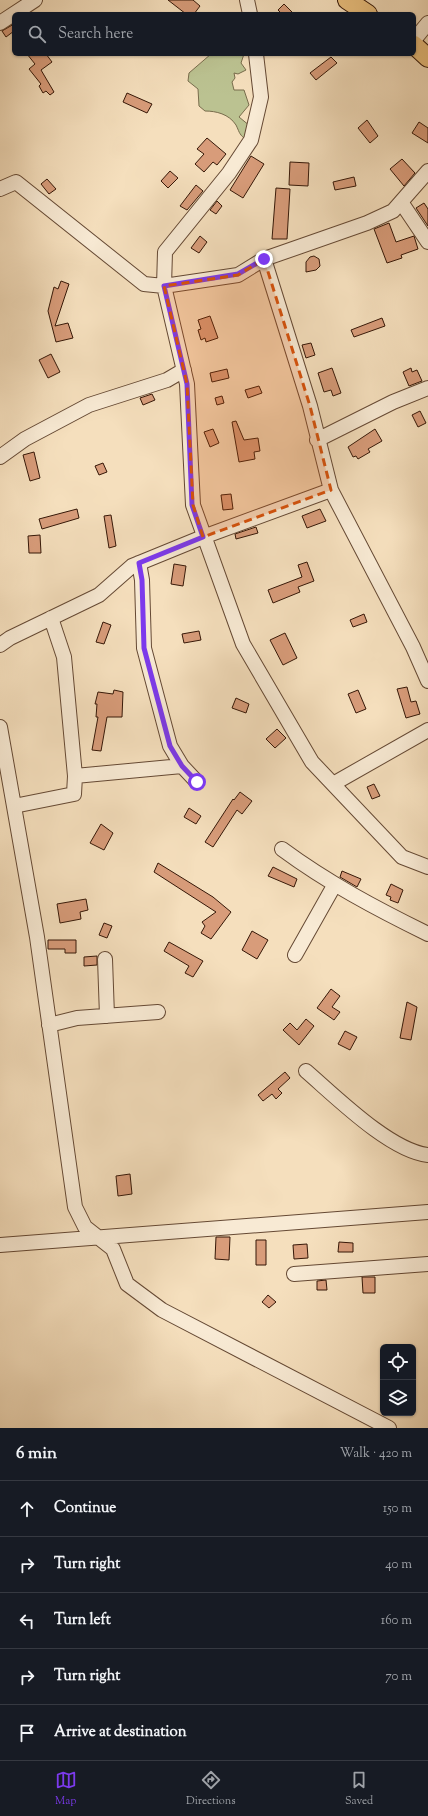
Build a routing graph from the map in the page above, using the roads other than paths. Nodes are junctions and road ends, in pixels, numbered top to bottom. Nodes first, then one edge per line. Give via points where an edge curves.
1 (35, 0) edge
2 (247, 0) edge
3 (347, 0) edge
4 (17, 12) edge
5 (250, 12) edge
6 (365, 12) edge
7 (12, 15) edge
8 (0, 23) edge
9 (428, 23) edge
10 (416, 38) edge
11 (416, 47) edge
12 (256, 56) edge
13 (428, 58) edge
14 (428, 172) edge
15 (0, 189) edge
16 (401, 202) junction
17 (428, 242) edge
18 (264, 259) junction
19 (164, 286) junction
20 (184, 370) junction
21 (428, 388) edge
22 (317, 440) junction
23 (0, 457) edge
24 (331, 490) junction
25 (203, 537) junction
26 (139, 563) junction
27 (51, 618) junction
28 (0, 645) edge
29 (428, 681) edge
30 (0, 727) edge
31 (428, 730) edge
32 (182, 766) junction
33 (75, 776) junction
34 (197, 782) dead end
35 (333, 784) junction
36 (14, 806) junction
37 (282, 849) dead end
38 (428, 867) edge
39 (335, 884) junction
40 (428, 934) edge
41 (295, 955) dead end
42 (105, 959) dead end
43 (158, 1012) dead end
44 (107, 1016) junction
45 (49, 1024) junction
46 (306, 1071) dead end
47 (428, 1155) edge
48 (428, 1212) edge
49 (100, 1238) junction
50 (0, 1245) edge
51 (428, 1264) edge
52 (294, 1274) dead end
53 (389, 1428) edge

1 - 4 street
2 - 5 street
3 - 6 main road
7 - 8 street
9 - 10 street
11 - 13 main road
12 - 19 street via 261,97 251,140 165,252
14 - 16 street
15 - 19 street via 16,182 144,284
16 - 17 street
16 - 18 street via 393,211 367,223
18 - 19 street via 238,274
18 - 22 street via 310,406
19 - 20 street
20 - 23 street via 167,380 89,405 25,439
20 - 25 street via 187,384 192,505
21 - 22 street via 393,402
22 - 24 street
24 - 25 street
24 - 29 street via 413,647
25 - 26 street
25 - 35 street via 243,644 312,762
26 - 27 street via 132,566 99,595
26 - 32 street via 144,648 170,746
27 - 28 street
27 - 33 street via 64,657
30 - 36 street
31 - 35 street
32 - 33 street
32 - 34 street
33 - 36 street via 74,794
35 - 38 street via 402,857
36 - 45 street
37 - 39 street
39 - 40 street via 375,908
39 - 41 street
42 - 44 street
43 - 44 street
44 - 45 street via 77,1018
45 - 49 street via 75,1207 85,1227
46 - 47 street via 369,1125 397,1143
48 - 49 street
49 - 50 street
49 - 53 street via 113,1250 127,1284 162,1310
51 - 52 street

